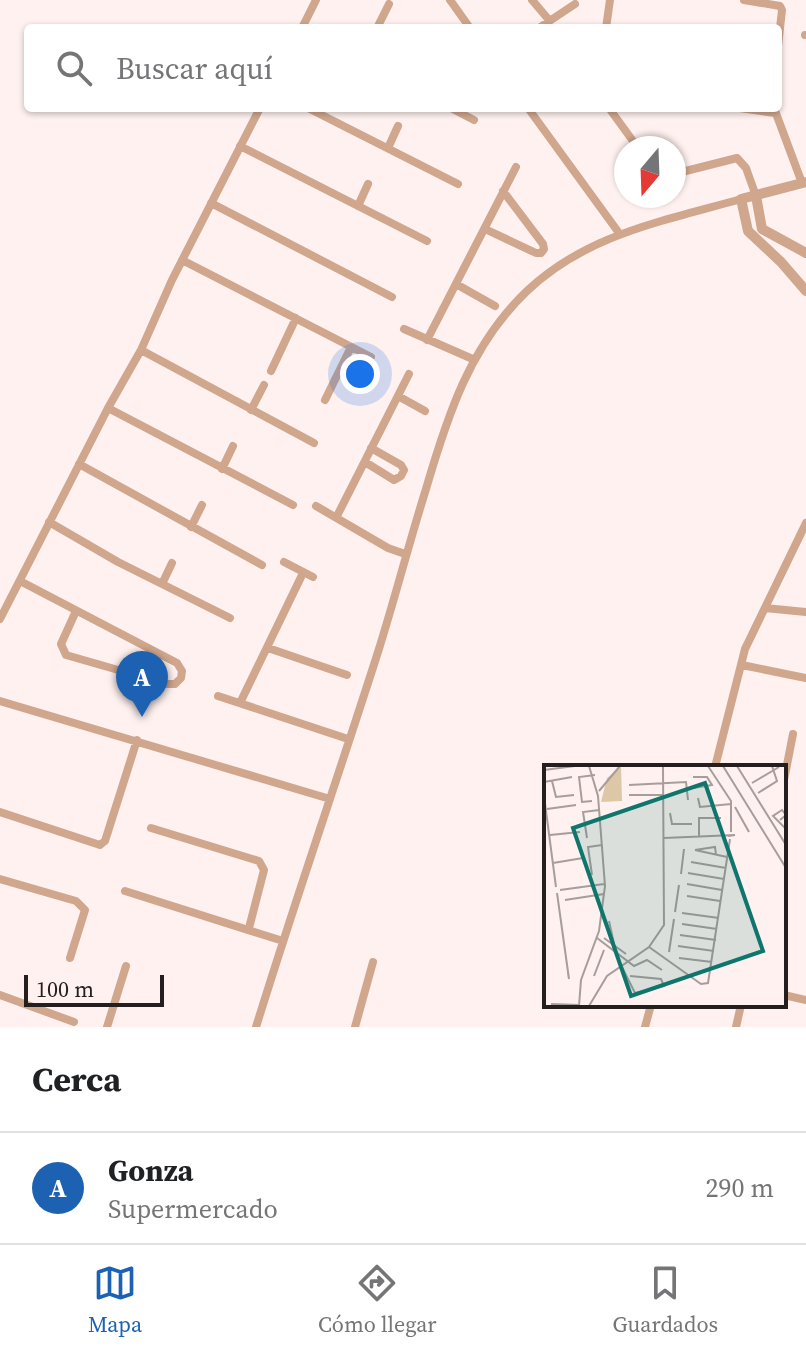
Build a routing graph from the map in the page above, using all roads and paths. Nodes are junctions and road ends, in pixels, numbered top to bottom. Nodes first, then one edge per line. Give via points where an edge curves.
1 (316, 0) edge
2 (450, 0) edge
3 (532, 0) edge
4 (610, 0) edge
5 (744, 0) edge
6 (389, 4) dead end
7 (575, 4) dead end
8 (549, 20) junction
9 (304, 24) edge
10 (379, 24) edge
11 (467, 24) edge
12 (544, 24) edge
13 (607, 24) edge
14 (780, 24) edge
15 (258, 112) edge
16 (316, 112) edge
17 (459, 112) edge
18 (531, 112) edge
19 (612, 112) edge
20 (775, 112) edge
21 (474, 120) dead end
22 (398, 126) dead end
23 (629, 136) edge
24 (240, 146) junction
25 (388, 148) junction
26 (516, 167) dead end
27 (686, 171) edge
28 (804, 183) edge
29 (368, 184) dead end
30 (458, 184) dead end
31 (503, 191) junction
32 (756, 196) junction
33 (741, 199) junction
34 (211, 203) junction
35 (358, 206) junction
36 (485, 229) junction
37 (619, 233) junction
38 (427, 241) dead end
39 (793, 245) junction
40 (806, 253) edge
41 (182, 260) junction
42 (781, 262) junction
43 (456, 284) junction
44 (806, 291) edge
45 (392, 297) dead end
46 (495, 306) dead end
47 (296, 318) junction
48 (404, 329) dead end
49 (427, 340) junction
50 (351, 347) junction
51 (141, 350) junction
52 (371, 357) dead end
53 (475, 360) junction
54 (271, 371) dead end
55 (409, 374) dead end
56 (264, 385) dead end
57 (398, 396) junction
58 (325, 400) dead end
59 (108, 408) junction
60 (251, 410) junction
61 (425, 411) dead end
62 (314, 443) dead end
63 (233, 446) dead end
64 (371, 448) junction
65 (365, 462) junction
66 (79, 464) junction
67 (222, 469) junction
68 (202, 505) dead end
69 (293, 505) dead end
70 (316, 506) dead end
71 (337, 516) junction
72 (49, 522) junction
73 (806, 523) edge
74 (191, 527) junction
75 (405, 554) junction
76 (284, 562) dead end
77 (172, 563) dead end
78 (262, 565) dead end
79 (303, 573) junction
80 (313, 577) dead end
81 (20, 581) junction
82 (162, 584) junction
83 (765, 608) junction
84 (76, 611) junction
85 (806, 612) edge
86 (230, 618) dead end
87 (0, 619) edge
88 (268, 648) junction
89 (742, 665) junction
90 (347, 675) dead end
91 (806, 678) edge
92 (218, 696) dead end
93 (0, 701) edge
94 (240, 703) junction
95 (793, 734) dead end
96 (348, 739) junction
97 (137, 740) junction
98 (716, 765) edge
99 (786, 770) edge
100 (330, 799) junction
101 (0, 812) edge
102 (151, 828) dead end
103 (0, 879) edge
104 (125, 891) dead end
105 (249, 928) junction
106 (283, 941) junction
107 (70, 958) dead end
108 (373, 962) dead end
109 (126, 966) dead end
110 (0, 995) edge
111 (786, 995) edge
112 (806, 1000) edge
113 (650, 1007) edge
114 (741, 1007) edge
115 (74, 1022) dead end
116 (107, 1027) edge
117 (256, 1027) edge
118 (355, 1027) edge
119 (645, 1027) edge
120 (736, 1027) edge

1 - 9 street
2 - 11 street
3 - 8 street
4 - 13 street
5 - 14 street via 780,6
6 - 10 street
7 - 8 street
8 - 12 street
15 - 24 street
16 - 25 street
17 - 21 street
18 - 37 street
19 - 23 street
20 - 28 street
22 - 25 street
24 - 34 street
24 - 35 street
25 - 30 street
26 - 31 street
27 - 32 street via 737,158
28 - 32 street
29 - 35 street
31 - 36 street
31 - 36 street via 544,249 536,253
32 - 33 street
32 - 39 street via 762,229
33 - 37 street
33 - 42 street via 748,231
34 - 41 street
34 - 45 street
35 - 38 street
36 - 43 street
37 - 53 street via 567,259 527,291 494,327
39 - 40 street
39 - 42 street via 779,253
41 - 47 street
41 - 51 street
42 - 44 street
43 - 46 street
43 - 49 street
47 - 50 street
47 - 54 street
48 - 49 street
49 - 53 street
50 - 52 street
50 - 58 street
51 - 59 street
51 - 60 street
53 - 75 street via 457,392
55 - 57 street
56 - 60 street
57 - 61 street
57 - 64 street
59 - 66 street
59 - 67 street
60 - 62 street
63 - 67 street
64 - 65 street
64 - 65 street via 404,470 394,480
65 - 71 street
66 - 72 street
66 - 74 street
67 - 69 street
68 - 74 street
70 - 71 street
71 - 75 street
72 - 81 street
72 - 82 street
73 - 83 street
74 - 78 street
75 - 96 street
76 - 79 street
77 - 82 street
79 - 80 street
79 - 88 street
81 - 84 street
81 - 87 street
82 - 86 street
83 - 85 street
83 - 89 street
84 - 84 street via 61,644 66,655 167,684 181,678 177,663
88 - 90 street
88 - 94 street
89 - 91 street
89 - 98 street
92 - 94 street
93 - 97 street
94 - 96 street
95 - 99 street
96 - 100 street
97 - 100 street
97 - 101 street via 100,845
100 - 106 street
102 - 105 street via 259,861 264,870
103 - 107 street via 82,905 85,910
104 - 105 street
105 - 106 street
106 - 117 street
108 - 118 street
109 - 116 street
110 - 115 street
111 - 112 street
113 - 119 street
114 - 120 street

